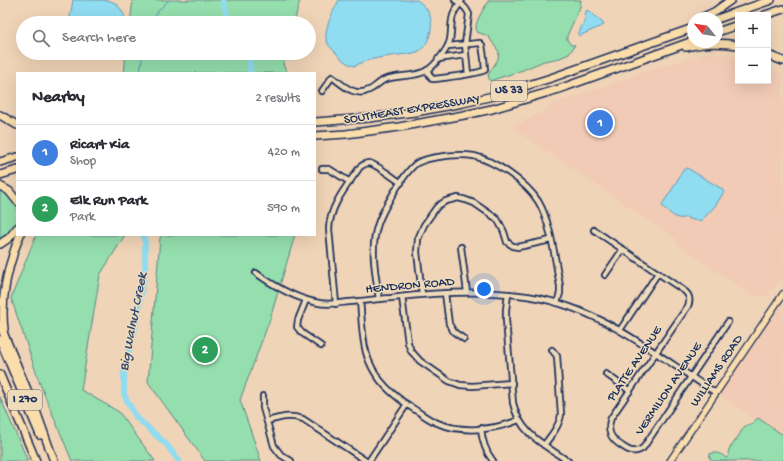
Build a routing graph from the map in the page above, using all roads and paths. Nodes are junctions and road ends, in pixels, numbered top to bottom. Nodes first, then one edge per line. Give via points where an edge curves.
1 (455, 0) edge
2 (731, 0) edge
3 (770, 0) edge
4 (461, 2) edge
5 (783, 9) edge
6 (714, 12) edge
7 (771, 13) edge
8 (723, 17) edge
9 (687, 25) edge
10 (735, 26) edge
11 (687, 30) edge
12 (723, 30) edge
13 (687, 43) edge
14 (466, 44) junction
15 (735, 45) edge
16 (448, 46) junction
17 (639, 47) junction
18 (660, 53) junction
19 (466, 55) junction
20 (771, 56) edge
21 (438, 59) junction
22 (783, 61) edge
23 (427, 70) junction
24 (468, 74) junction
25 (322, 91) dead end
26 (0, 114) edge
27 (316, 122) edge
28 (16, 124) edge
29 (316, 136) edge
30 (16, 157) edge
31 (0, 162) edge
32 (322, 169) dead end
33 (16, 170) edge
34 (0, 175) edge
35 (350, 182) junction
36 (401, 183) junction
37 (0, 186) edge
38 (16, 199) edge
39 (16, 229) edge
40 (594, 230) dead end
41 (20, 236) edge
42 (551, 240) junction
43 (0, 244) edge
44 (461, 247) dead end
45 (623, 249) junction
46 (256, 273) dead end
47 (658, 273) junction
48 (605, 275) dead end
49 (467, 292) junction
50 (445, 293) junction
51 (422, 294) junction
52 (508, 294) junction
53 (783, 294) edge
54 (402, 297) junction
55 (379, 299) junction
56 (306, 300) junction
57 (360, 301) junction
58 (557, 303) junction
59 (336, 304) junction
60 (728, 322) dead end
61 (0, 325) edge
62 (620, 330) junction
63 (464, 339) dead end
64 (0, 340) edge
65 (321, 346) dead end
66 (552, 350) dead end
67 (656, 353) junction
68 (12, 354) junction
69 (606, 374) dead end
70 (0, 375) edge
71 (691, 377) junction
72 (512, 383) junction
73 (0, 385) edge
74 (630, 391) junction
75 (716, 393) junction
76 (263, 396) dead end
77 (407, 404) junction
78 (519, 420) junction
79 (267, 421) junction
80 (481, 428) junction
81 (29, 443) junction
82 (544, 445) junction
83 (620, 445) joint
84 (36, 461) edge
85 (51, 461) edge
86 (54, 461) edge
87 (291, 461) edge
88 (368, 461) edge
89 (493, 461) edge
90 (568, 461) edge
91 (670, 461) edge

1 - 4 street
2 - 6 highway
3 - 8 highway
4 - 14 street via 469,14
4 - 16 street via 454,14
5 - 7 highway
9 - 17 highway
10 - 12 highway
11 - 17 highway, SOUTHEAST EXPRESSWAY / US 33
13 - 18 highway, SOUTHEAST EXPRESSWAY / US 33
14 - 16 street
14 - 19 street
14 - 24 street via 482,45 485,62 484,70
15 - 18 highway via 704,44
16 - 21 street
17 - 27 highway, SOUTHEAST EXPRESSWAY / US 33 via 527,86 463,103 386,116
18 - 29 highway, SOUTHEAST EXPRESSWAY / US 33 via 492,109 399,127
19 - 21 street
19 - 24 street
20 - 22 highway
21 - 23 street
23 - 24 street via 432,79
23 - 25 street via 384,80 371,90 361,93 350,90 332,77
26 - 28 highway
30 - 31 highway
32 - 35 street via 329,169
33 - 34 highway
35 - 36 street via 360,167 367,163
35 - 59 street via 330,216 329,239
36 - 42 street via 417,163 444,156 462,155 482,159 499,167 531,192 547,220
36 - 55 street via 381,214 374,238
37 - 38 highway via 9,190
39 - 43 highway
40 - 45 street
41 - 68 highway via 6,270 0,307
42 - 51 street via 518,247 511,246 496,218 470,201 458,198 446,201 436,208 419,235 417,247
42 - 58 street via 560,286
44 - 49 street
45 - 47 street
45 - 48 street
46 - 56 street, HENDRON ROAD via 275,286
47 - 62 street
47 - 67 street, PLATTE AVENUE via 685,291 689,301
49 - 50 street, HENDRON ROAD
49 - 52 street, HENDRON ROAD
50 - 51 street, HENDRON ROAD
50 - 63 street via 449,324 454,332
51 - 54 street, HENDRON ROAD
52 - 58 street, HENDRON ROAD
52 - 72 street via 506,320
53 - 75 main road, WILLIAMS ROAD
54 - 55 street, HENDRON ROAD
54 - 72 street via 408,343 420,361 449,381 460,385
55 - 57 street, HENDRON ROAD
56 - 59 street, HENDRON ROAD via 320,304
56 - 65 street via 297,327
57 - 59 street, HENDRON ROAD
57 - 77 street via 364,344 369,361 383,385
58 - 62 street, HENDRON ROAD via 589,314
60 - 71 street, VERMILION AVENUE
61 - 68 highway
62 - 67 street, HENDRON ROAD
64 - 85 highway, I 270
66 - 82 street via 557,356 561,414 558,424
67 - 71 street, HENDRON ROAD
67 - 74 street, PLATTE AVENUE
68 - 86 highway
69 - 74 street
70 - 81 highway, I 270
71 - 75 street, HENDRON ROAD
71 - 83 street, VERMILION AVENUE via 641,450 631,452
72 - 78 street via 513,402
73 - 81 highway
74 - 83 street, PLATTE AVENUE via 609,424 611,436
75 - 91 main road, WILLIAMS ROAD
76 - 79 street
77 - 80 street via 437,423 458,428
77 - 88 street
78 - 80 street
78 - 82 street via 532,436
79 - 87 street via 276,449
79 - 88 street via 287,416 303,419
80 - 89 street via 484,447
81 - 84 highway, I 270
82 - 90 street

